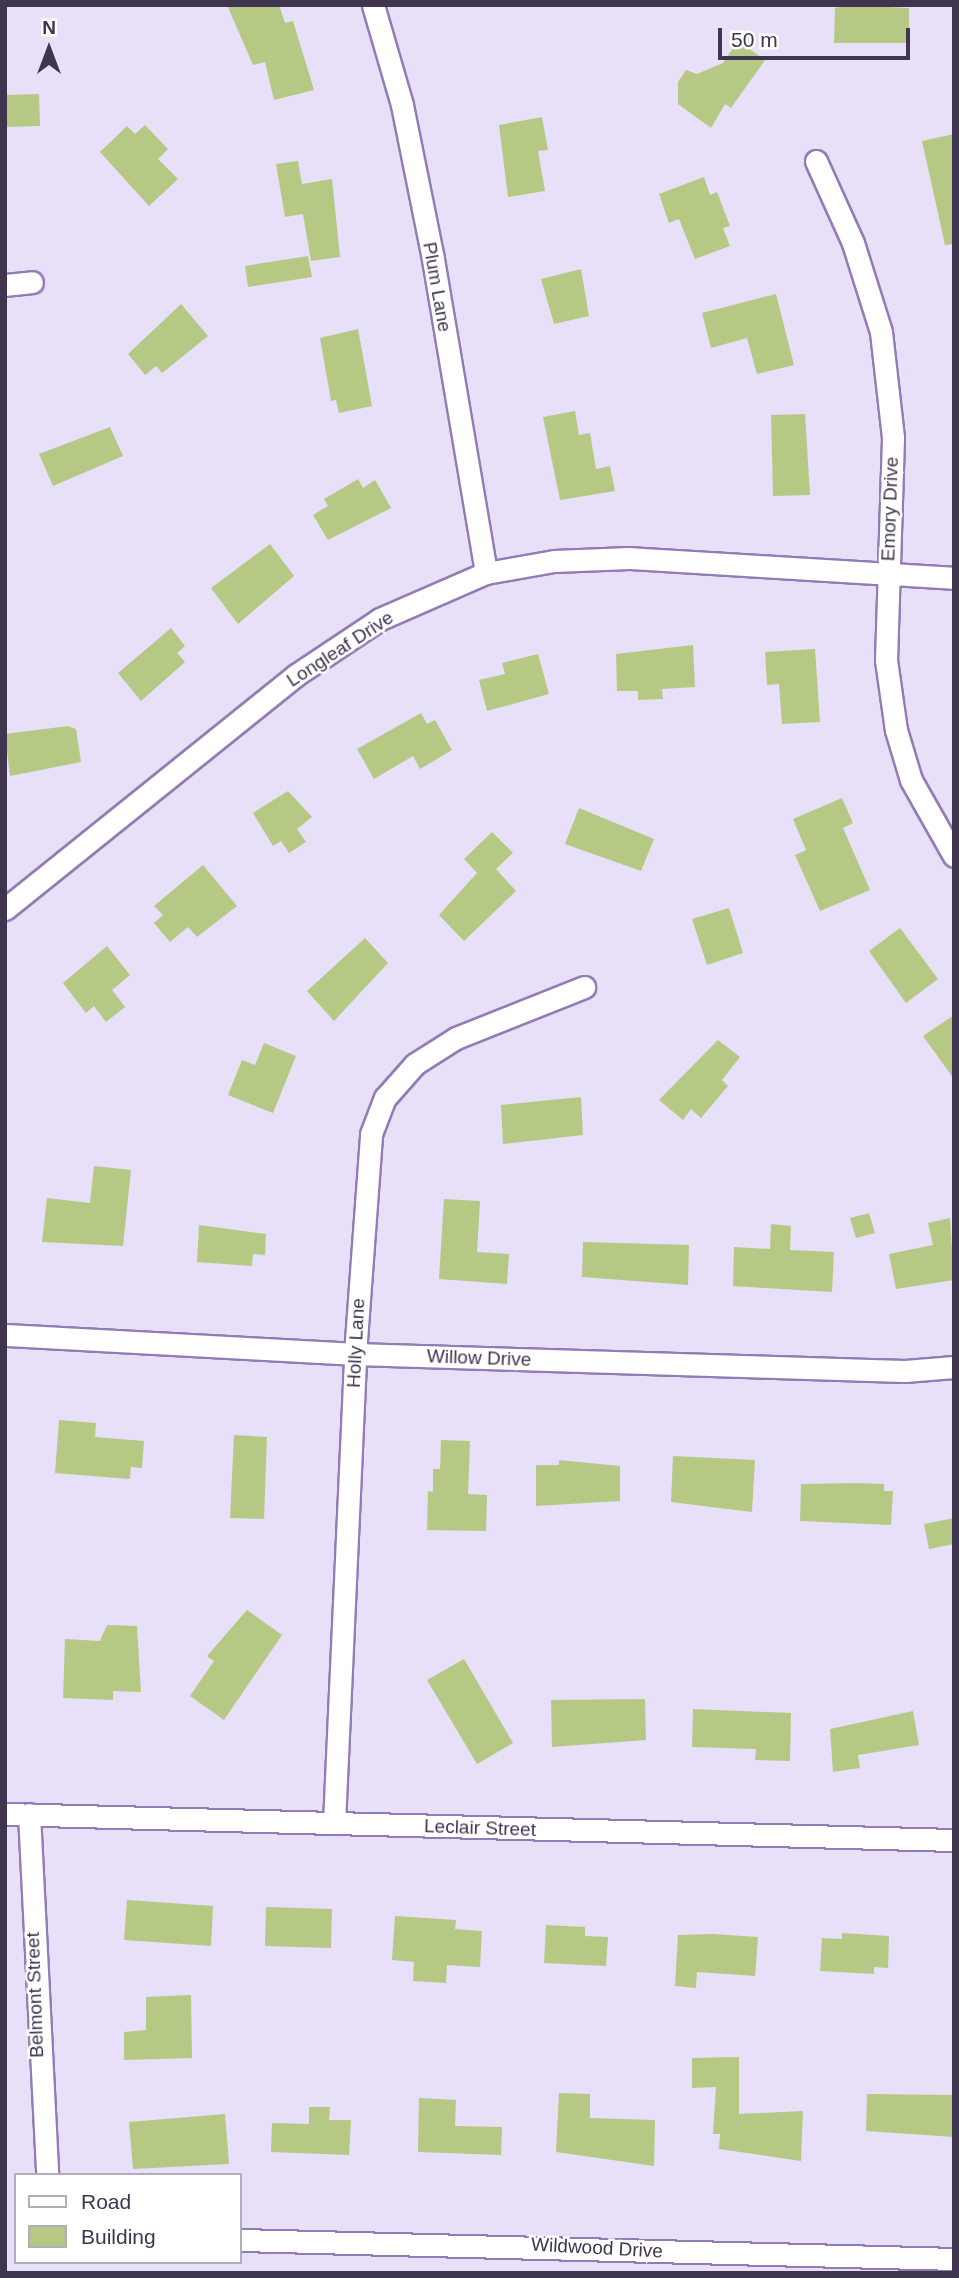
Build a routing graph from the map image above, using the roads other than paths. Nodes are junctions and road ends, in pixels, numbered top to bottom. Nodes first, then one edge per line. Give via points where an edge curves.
1 (373, 5) edge
2 (816, 161) dead end
3 (32, 282) dead end
4 (5, 285) edge
5 (485, 573) junction
6 (888, 575) junction
7 (954, 578) edge
8 (954, 856) edge
9 (6, 905) edge
10 (584, 987) dead end
11 (5, 1335) edge
12 (355, 1354) junction
13 (954, 1367) edge
14 (5, 1814) edge
15 (29, 1814) junction
16 (334, 1823) junction
17 (954, 1840) edge
18 (47, 2173) edge
19 (242, 2239) edge
20 (954, 2259) edge
21 (736, 2264) edge

1 - 5 street, Plum Lane via 402,105 433,259
2 - 6 street, Emory Drive via 853,243 881,332 893,438
3 - 4 street
5 - 6 street, Longleaf Drive via 554,561 629,558
5 - 9 street, Longleaf Drive via 380,619 296,675
6 - 7 street, Longleaf Drive
6 - 8 street, Emory Drive via 886,660 896,730 911,780
10 - 12 street, Holly Lane via 456,1038 415,1064 385,1098 371,1135 364,1192
11 - 12 street, Willow Drive
12 - 13 street, Willow Drive via 905,1371
12 - 16 street, Holly Lane
14 - 15 street, Leclair Street
15 - 16 street, Leclair Street
15 - 18 street, Belmont Street
16 - 17 street, Leclair Street
19 - 21 street, Wildwood Drive via 438,2241
20 - 21 street, Wildwood Drive

